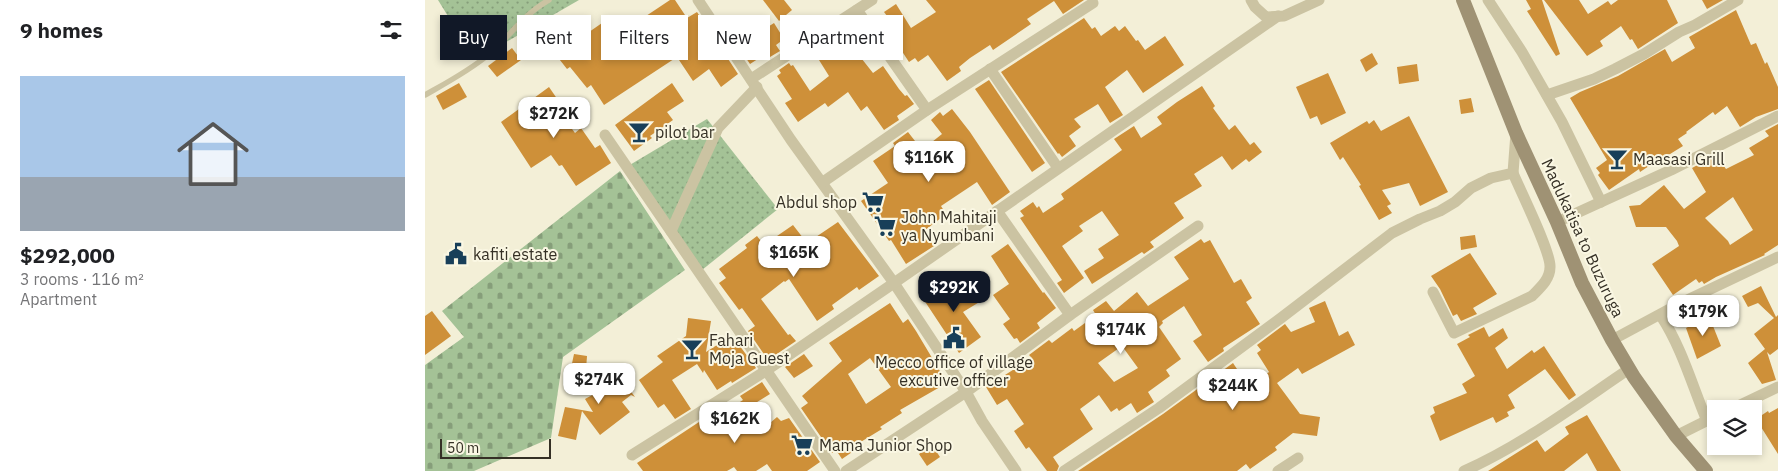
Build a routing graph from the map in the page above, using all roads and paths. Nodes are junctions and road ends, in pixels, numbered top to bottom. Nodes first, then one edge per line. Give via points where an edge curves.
1 (549, 0) edge
2 (698, 0) edge
3 (872, 0) edge
4 (1251, 0) edge
5 (1319, 0) edge
6 (1463, 0) edge
7 (1488, 0) edge
8 (1738, 0) edge
9 (1093, 3) dead end
10 (857, 10) junction
11 (1278, 16) junction
12 (990, 69) junction
13 (754, 83) junction
14 (425, 95) edge
15 (1547, 95) junction
16 (927, 110) junction
17 (1778, 116) edge
18 (1516, 133) junction
19 (605, 134) dead end
20 (1058, 168) junction
21 (1513, 173) junction
22 (823, 182) junction
23 (1601, 202) junction
24 (997, 211) junction
25 (1557, 222) junction
26 (1198, 226) dead end
27 (671, 231) junction
28 (1778, 257) edge
29 (895, 283) junction
30 (1433, 292) dead end
31 (1070, 316) junction
32 (1661, 316) junction
33 (1612, 340) junction
34 (1629, 368) junction
35 (767, 370) junction
36 (1778, 387) edge
37 (966, 392) junction
38 (1751, 400) edge
39 (1707, 410) edge
40 (1707, 421) edge
41 (1676, 436) junction
42 (632, 455) dead end
43 (1298, 458) dead end
44 (835, 471) edge
45 (846, 471) edge
46 (1016, 471) edge
47 (1064, 471) edge
48 (1279, 471) edge
49 (1464, 471) edge
50 (1706, 471) edge

1 - 14 lane via 525,18 483,59
2 - 13 street
3 - 10 street
4 - 11 street via 1266,17
5 - 11 street
6 - 18 main road, Madukatisa to Buzuruga
7 - 15 street
8 - 15 street via 1615,69
9 - 12 street
10 - 13 street
10 - 16 street
11 - 20 street
12 - 16 street
12 - 20 street
13 - 22 street
13 - 27 street via 718,128
15 - 23 street
16 - 22 street
17 - 23 street
18 - 21 street
18 - 25 main road, Madukatisa to Buzuruga
19 - 27 street
20 - 24 street
21 - 30 street via 1546,250 1551,265 1549,276 1533,296 1454,333
21 - 47 street via 1491,178 1440,211 1392,233 1159,408
22 - 29 street
23 - 25 street
24 - 29 street
24 - 31 street
25 - 33 main road, Madukatisa to Buzuruga via 1582,283
26 - 31 street
27 - 35 street
28 - 32 street via 1679,304
29 - 35 street
29 - 37 street
31 - 37 street
32 - 33 street
32 - 39 street via 1673,334
33 - 34 main road, Madukatisa to Buzuruga
34 - 41 main road, Madukatisa to Buzuruga
34 - 49 street via 1525,437
35 - 42 street
35 - 44 street
36 - 38 street
37 - 45 street
37 - 46 street
40 - 41 street
41 - 50 main road, Madukatisa to Buzuruga
43 - 48 street

